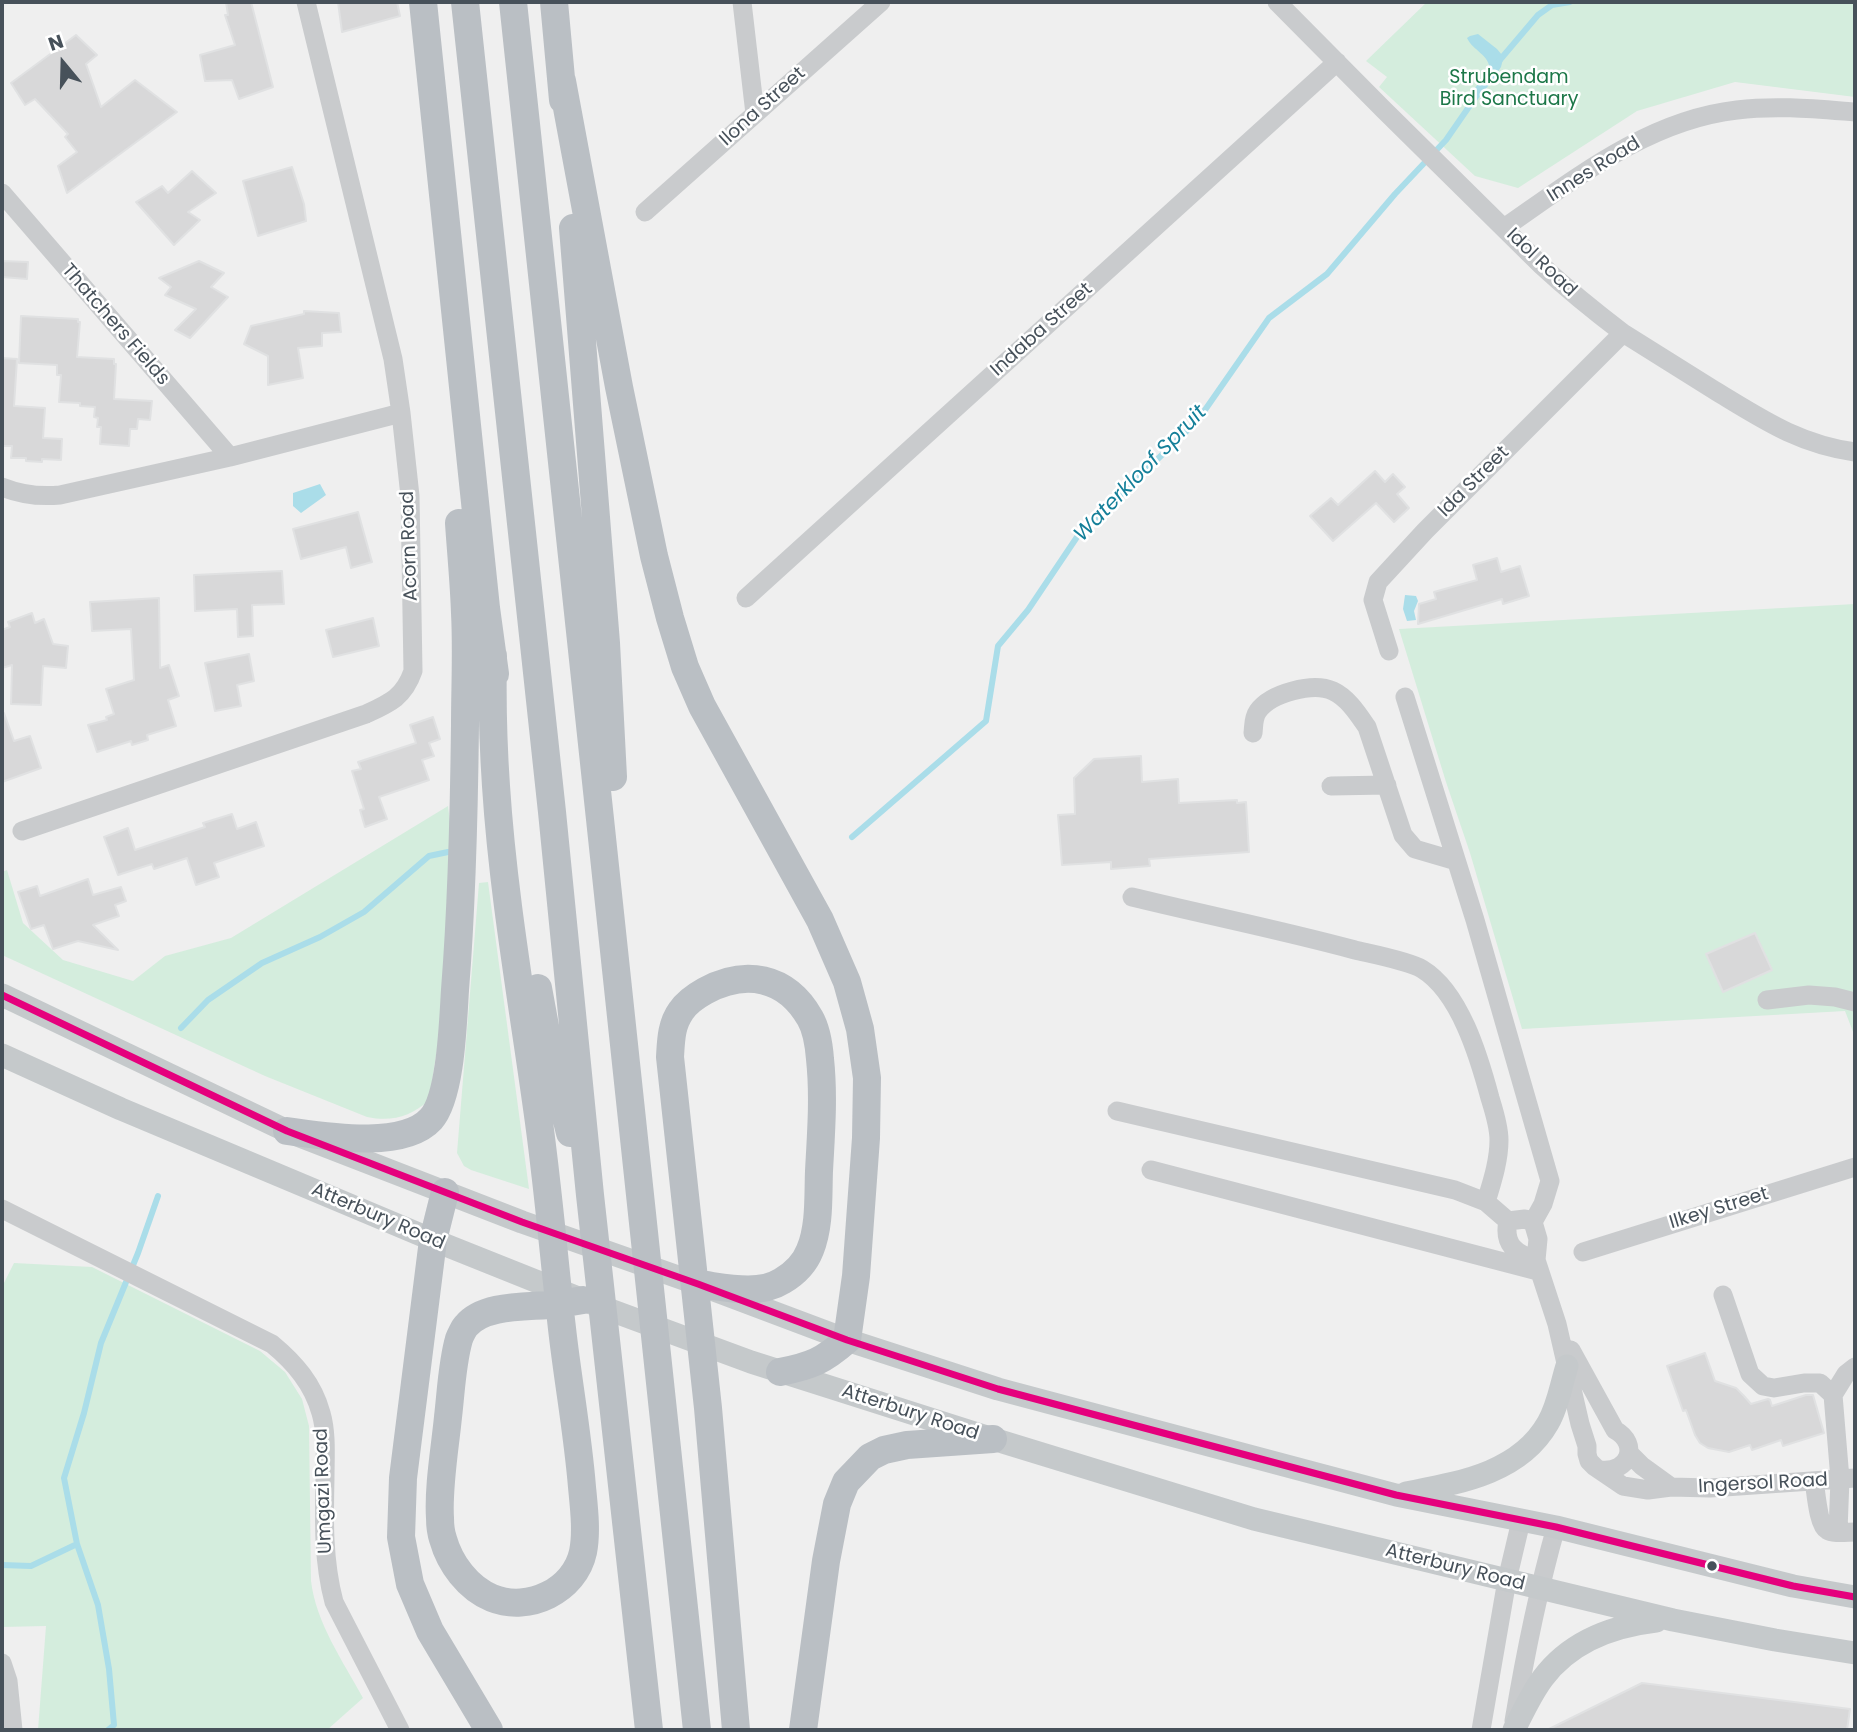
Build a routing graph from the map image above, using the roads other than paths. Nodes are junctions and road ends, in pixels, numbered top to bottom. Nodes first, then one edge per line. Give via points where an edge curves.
1 (306, 2) edge
2 (423, 2) edge
3 (465, 2) edge
4 (513, 2) edge
5 (554, 2) edge
6 (742, 2) edge
7 (881, 2) edge
8 (1277, 2) edge
9 (1337, 62) junction
10 (562, 81) junction
11 (1855, 112) edge
12 (755, 114) junction
13 (2, 193) edge
14 (645, 212) dead end
15 (1504, 228) junction
16 (1623, 333) junction
17 (459, 346) junction
18 (401, 413) junction
19 (1855, 452) edge
20 (230, 457) junction
21 (2, 487) edge
22 (746, 598) dead end
23 (1389, 651) dead end
24 (493, 656) junction
25 (1405, 697) dead end
26 (1253, 733) dead end
27 (1387, 785) junction
28 (1331, 786) dead end
29 (22, 831) dead end
30 (1456, 860) junction
31 (1132, 897) dead end
32 (2, 995) edge
33 (1767, 1000) dead end
34 (1855, 1002) edge
35 (620, 1003) junction
36 (2, 1055) edge
37 (1117, 1111) dead end
38 (287, 1131) junction
39 (1855, 1167) edge
40 (1151, 1170) dead end
41 (445, 1192) junction
42 (590, 1195) junction
43 (1486, 1202) junction
44 (2, 1209) edge
45 (1508, 1221) junction
46 (1533, 1222) junction
47 (433, 1240) junction
48 (1583, 1252) dead end
49 (1539, 1266) junction
50 (698, 1284) joint
51 (1723, 1295) dead end
52 (759, 1297) junction
53 (583, 1300) junction
54 (1557, 1324) junction
55 (847, 1340) junction
56 (1567, 1366) junction
57 (1855, 1367) edge
58 (780, 1372) junction
59 (1833, 1395) junction
60 (1615, 1430) junction
61 (993, 1439) junction
62 (1587, 1446) junction
63 (1629, 1452) junction
64 (1601, 1470) junction
65 (1847, 1479) edge
66 (1814, 1481) junction
67 (1671, 1487) junction
68 (1396, 1495) junction
69 (1521, 1521) junction
70 (1556, 1527) junction
71 (1847, 1532) edge
72 (1507, 1580) junction
73 (1539, 1588) junction
74 (1855, 1597) edge
75 (1673, 1620) junction
76 (1855, 1653) edge
77 (2, 1663) edge
78 (13, 1730) edge
79 (400, 1730) edge
80 (489, 1730) edge
81 (649, 1730) edge
82 (697, 1730) edge
83 (736, 1730) edge
84 (803, 1730) edge
85 (1481, 1730) edge
86 (1513, 1730) edge

1 - 18 street, Acorn Road via 393,359
2 - 17 highway
3 - 42 highway
4 - 35 highway
5 - 10 highway
6 - 12 street
7 - 12 street, Ilona Street
8 - 9 street, Idol Road
9 - 15 street, Idol Road
9 - 22 street, Indaba Street
10 - 35 highway via 606,643
10 - 55 highway via 654,556 685,667 820,920 847,982 860,1029 867,1078 866,1138
11 - 15 street, Innes Road via 1763,108 1704,116 1623,148
12 - 14 street, Ilona Street
13 - 20 street, Thatchers Fields
15 - 16 street, Idol Road via 1567,290
16 - 19 street, Idol Road via 1772,425 1809,442
16 - 23 street, Ida Street via 1378,582 1373,600
17 - 24 highway
17 - 38 highway via 452,404 465,616 464,832 446,1083 432,1118 415,1130 342,1139
18 - 20 street
18 - 29 street, Acorn Road via 410,496 413,671 401,695 366,713
20 - 21 street via 60,495 39,497
24 - 42 highway via 539,996 565,1116
24 - 53 highway via 492,718 502,853 537,1111 564,1349 579,1459 584,1513 584,1550 569,1582 538,1599 505,1602 478,1590 464,1577 452,1561 439,1516 459,1337 465,1326 482,1315 511,1307 526,1307
25 - 30 street
26 - 27 street via 1258,711 1283,694 1308,688 1336,692 1367,727
27 - 28 street
27 - 30 street via 1410,844
30 - 46 street via 1481,917 1550,1181
31 - 43 street via 1348,948 1419,967 1435,978 1476,1049 1497,1124 1498,1158
32 - 38 main road
33 - 34 street via 1809,995
35 - 82 highway
36 - 47 main road, Atterbury Road
37 - 43 street via 1455,1190
38 - 41 main road
39 - 48 street, Ilkey Street
40 - 49 street
41 - 47 highway
41 - 50 main road
42 - 81 highway
43 - 45 street
44 - 79 street, Umgazi Road via 272,1344 305,1377 322,1416 331,1592
45 - 46 street
45 - 49 street via 1513,1249
46 - 49 street
47 - 53 main road, Atterbury Road
47 - 80 highway via 403,1478 401,1537 410,1584 430,1631
49 - 54 street
50 - 52 highway via 743,1289
51 - 59 street via 1751,1374 1763,1386 1820,1383
52 - 55 main road
52 - 83 highway via 793,1273 812,1247 817,1217 820,1059 811,1020 801,1006 785,989 750,978 733,979 694,997 672,1030 670,1057 708,1408
53 - 58 main road, Atterbury Road
54 - 56 street
54 - 60 street
55 - 58 highway via 822,1360
55 - 68 main road via 998,1389
56 - 62 street
56 - 68 main road via 1548,1424 1520,1454 1499,1468 1461,1482
57 - 59 street
58 - 61 main road, Atterbury Road
59 - 65 street
60 - 62 street via 1600,1430
60 - 63 street via 1627,1441
61 - 72 main road, Atterbury Road via 1254,1519
61 - 84 highway via 884,1450 870,1457 846,1482 836,1504 828,1549
62 - 64 street via 1589,1461
63 - 64 street via 1619,1468
63 - 67 street, Ingersol Road
64 - 67 street, Ingersol Road via 1623,1486
65 - 66 street, Ingersol Road
65 - 71 street
66 - 67 street, Ingersol Road
66 - 71 street via 1821,1524 1826,1530
68 - 69 main road
69 - 70 main road
69 - 72 street
70 - 73 street
70 - 74 main road
72 - 73 main road, Atterbury Road
72 - 85 street
73 - 75 main road, Atterbury Road
73 - 86 street
75 - 76 main road, Atterbury Road
75 - 86 main road via 1632,1624 1579,1645 1543,1677
77 - 78 street

